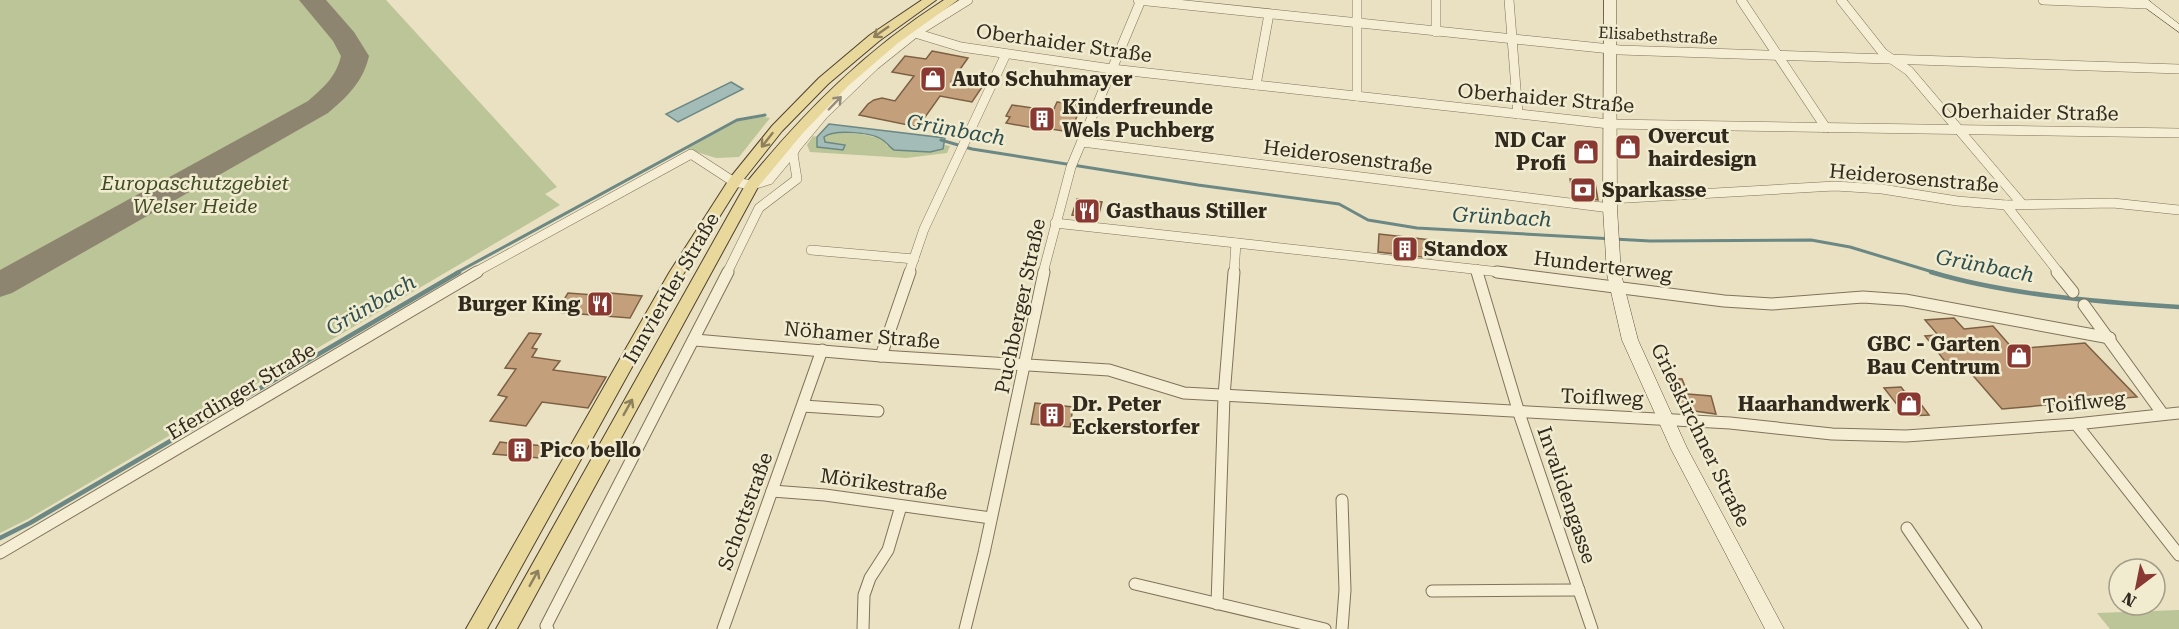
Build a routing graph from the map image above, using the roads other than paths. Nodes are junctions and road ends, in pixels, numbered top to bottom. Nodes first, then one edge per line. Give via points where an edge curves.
1 (930, 0) edge
2 (952, 0) edge
3 (968, 0) edge
4 (1140, 0) edge
5 (1357, 0) edge
6 (1436, 0) edge
7 (1509, 0) edge
8 (1610, 0) edge
9 (1741, 0) edge
10 (1842, 0) edge
11 (2043, 0) edge
12 (2144, 2) edge
13 (1269, 14) junction
14 (1356, 23) junction
15 (2179, 29) edge
16 (1436, 32) junction
17 (915, 33) junction
18 (1513, 39) junction
19 (1610, 48) junction
20 (1006, 54) junction
21 (1777, 55) junction
22 (1894, 60) junction
23 (1112, 69) junction
24 (2179, 69) edge
25 (1256, 85) junction
26 (1357, 96) junction
27 (1518, 114) junction
28 (1609, 124) junction
29 (1826, 128) junction
30 (1961, 130) junction
31 (2179, 133) edge
32 (1082, 142) junction
33 (796, 146) junction
34 (734, 182) junction
35 (752, 185) junction
36 (1610, 204) junction
37 (2006, 204) junction
38 (2022, 204) junction
39 (2179, 210) edge
40 (1055, 224) junction
41 (1236, 243) junction
42 (811, 250) dead end
43 (914, 259) junction
44 (1476, 269) junction
45 (1616, 286) junction
46 (2073, 292) dead end
47 (2084, 305) dead end
48 (2110, 338) junction
49 (695, 340) junction
50 (822, 350) junction
51 (881, 356) junction
52 (1026, 364) junction
53 (1224, 396) junction
54 (803, 406) junction
55 (878, 411) dead end
56 (1519, 413) junction
57 (2162, 413) junction
58 (2179, 413) edge
59 (1666, 419) junction
60 (2076, 424) junction
61 (772, 491) junction
62 (1342, 500) dead end
63 (901, 506) junction
64 (991, 518) junction
65 (1907, 528) dead end
66 (0, 553) edge
67 (2179, 555) edge
68 (1135, 584) dead end
69 (1579, 590) junction
70 (1432, 591) dead end
71 (1217, 604) junction
72 (547, 627) edge
73 (476, 629) edge
74 (506, 629) edge
75 (723, 629) edge
76 (863, 629) edge
77 (965, 629) edge
78 (1325, 629) edge
79 (1342, 629) edge
80 (1592, 629) edge
81 (1775, 629) edge
82 (1976, 629) edge

1 -> 34 main road, Innviertler Straße via 841,63 774,131
2 - 35 main road, Innviertler Straße via 858,67 794,132
3 - 17 street
4 - 13 street, Elisabethstraße
4 - 23 street, Puchberger Straße
5 - 14 street
6 - 16 street
7 - 18 street
8 - 19 main road, Grieskirchner Straße
9 - 21 street
10 - 22 street via 1883,53
11 - 12 street
12 - 15 main road
13 - 14 street, Elisabethstraße
13 - 25 street
14 - 16 street, Elisabethstraße
14 - 26 street
16 - 18 street, Elisabethstraße
17 - 20 street, Oberhaider Straße via 962,47
33 -> 17 street via 847,90
18 - 19 street, Elisabethstraße
18 - 27 street
19 - 21 street, Elisabethstraße
19 - 28 main road, Grieskirchner Straße
20 - 23 street, Oberhaider Straße
20 - 43 street via 924,229
21 - 22 street, Elisabethstraße
21 - 29 street
22 - 24 street, Elisabethstraße
22 - 30 street via 1909,71
23 - 25 street, Oberhaider Straße
23 - 32 street, Puchberger Straße
25 - 26 street, Oberhaider Straße
26 - 27 street, Oberhaider Straße
27 - 28 street, Oberhaider Straße
28 - 29 street, Oberhaider Straße
28 - 36 main road, Grieskirchner Straße
29 - 30 street, Oberhaider Straße
30 - 31 street, Oberhaider Straße
30 - 38 street
32 - 36 street, Heiderosenstraße
32 - 40 street, Puchberger Straße
33 - 35 street via 769,180
33 - 49 street via 793,154 797,179 789,189 759,208
34 - 35 street, Eferdinger Straße
34 - 66 street, Eferdinger Straße via 691,153 431,297
34 - 73 main road, Innviertler Straße via 691,250
74 -> 35 main road, Innviertler Straße
36 - 37 street, Heiderosenstraße via 1835,186
36 - 45 main road, Grieskirchner Straße
37 - 38 street, Heiderosenstraße
37 - 46 street
38 - 39 street, Heiderosenstraße via 2113,203
40 - 41 street, Hunderterweg
40 - 52 street, Puchberger Straße
41 - 44 street, Hunderterweg
41 - 53 street
42 - 43 street
43 - 51 street
44 - 45 street, Hunderterweg
44 - 56 street, Invalidengasse
45 - 48 street, Hunderterweg via 1772,304 1863,297 1905,300
45 - 59 main road, Grieskirchner Straße via 1630,340
47 - 48 street
48 - 57 street
49 - 50 street, Nöhamer Straße
49 - 72 street
50 - 51 street, Nöhamer Straße
50 - 54 street, Schottstraße
51 - 52 street, Nöhamer Straße
52 - 53 street, Toiflweg via 1109,370 1184,393
52 - 64 street, Puchberger Straße
53 - 56 street, Toiflweg
53 - 71 street
54 - 55 street
54 - 61 street, Schottstraße
56 - 59 street, Toiflweg
56 - 69 street, Invalidengasse
57 - 58 street, Toiflweg
57 - 60 street, Toiflweg
59 - 60 street, Toiflweg via 1832,434 1906,436
59 - 81 main road, Grieskirchner Straße
60 - 67 street
61 - 63 street, Mörikestraße
61 - 75 street, Schottstraße
62 - 79 street
63 - 64 street, Mörikestraße
63 - 76 street via 888,550 864,595
64 - 77 street, Puchberger Straße
65 - 82 street
68 - 71 street
69 - 70 street
69 - 80 street, Invalidengasse
71 - 78 street

